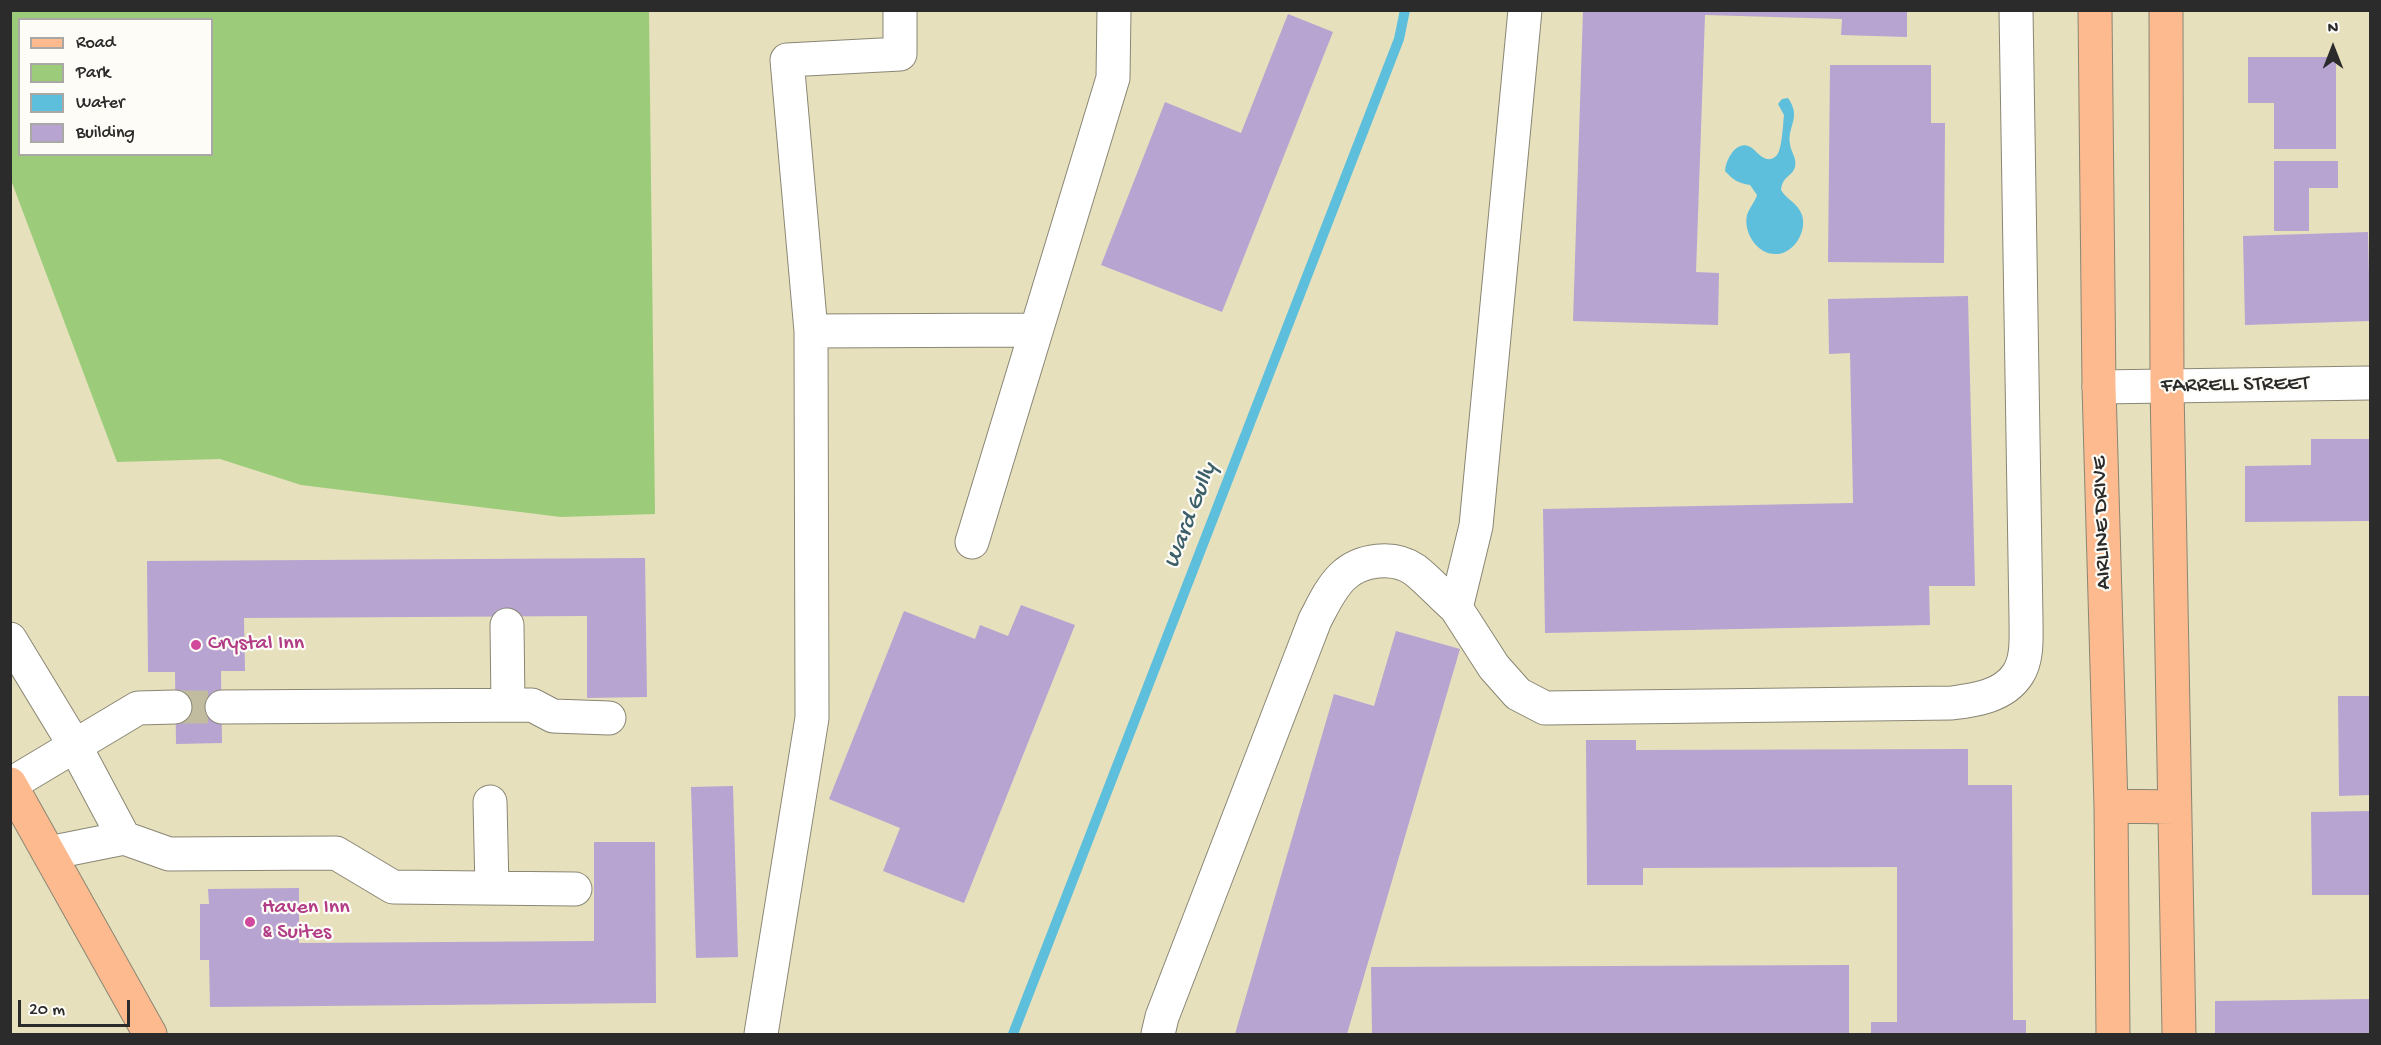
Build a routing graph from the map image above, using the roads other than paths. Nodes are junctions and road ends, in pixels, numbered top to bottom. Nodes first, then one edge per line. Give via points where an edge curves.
1 (900, 10) edge
2 (1114, 10) edge
3 (1526, 10) edge
4 (2016, 10) edge
5 (2095, 10) edge
6 (2166, 10) edge
7 (1036, 330) junction
8 (811, 331) junction
9 (2370, 384) edge
10 (2099, 387) junction
11 (2167, 387) junction
12 (972, 542) dead end
13 (1456, 608) junction
14 (507, 625) dead end
15 (10, 639) edge
16 (508, 705) junction
17 (175, 707) tunnel mouth
18 (222, 707) tunnel mouth
19 (609, 718) dead end
20 (75, 746) junction
21 (11, 784) edge
22 (490, 802) dead end
23 (2111, 806) junction
24 (2174, 807) junction
25 (124, 838) junction
26 (49, 853) junction
27 (492, 888) junction
28 (575, 888) dead end
29 (150, 1035) edge
30 (761, 1035) edge
31 (1158, 1035) edge
32 (2113, 1035) edge
33 (2179, 1035) edge

1 - 8 street via 900,54 788,60
2 - 7 street via 1113,78
3 - 13 street via 1476,526
4 - 13 street via 2026,619 2025,651 2019,674 1982,700 1952,703 1545,708 1518,694 1494,667
5 - 10 main road, AIRLINE DRIVE
6 - 11 main road
7 - 8 street
7 - 12 street
8 - 30 street via 812,718
9 - 11 street, FARRELL STREET
10 - 11 street, FARRELL STREET
10 - 23 main road, AIRLINE DRIVE
11 - 24 main road
13 - 31 street via 1413,569 1389,560 1365,564 1343,576 1329,595 1315,620
14 - 16 street
15 - 20 street
16 - 18 street
16 - 19 street via 532,705 553,716
17 - 20 street via 138,708
20 - 21 street
20 - 25 street
21 - 26 main road
22 - 27 street
23 - 24 main road
23 - 32 main road, AIRLINE DRIVE
24 - 33 main road
25 - 26 street
25 - 27 street via 169,854 336,853 393,887
26 - 29 main road
27 - 28 street

